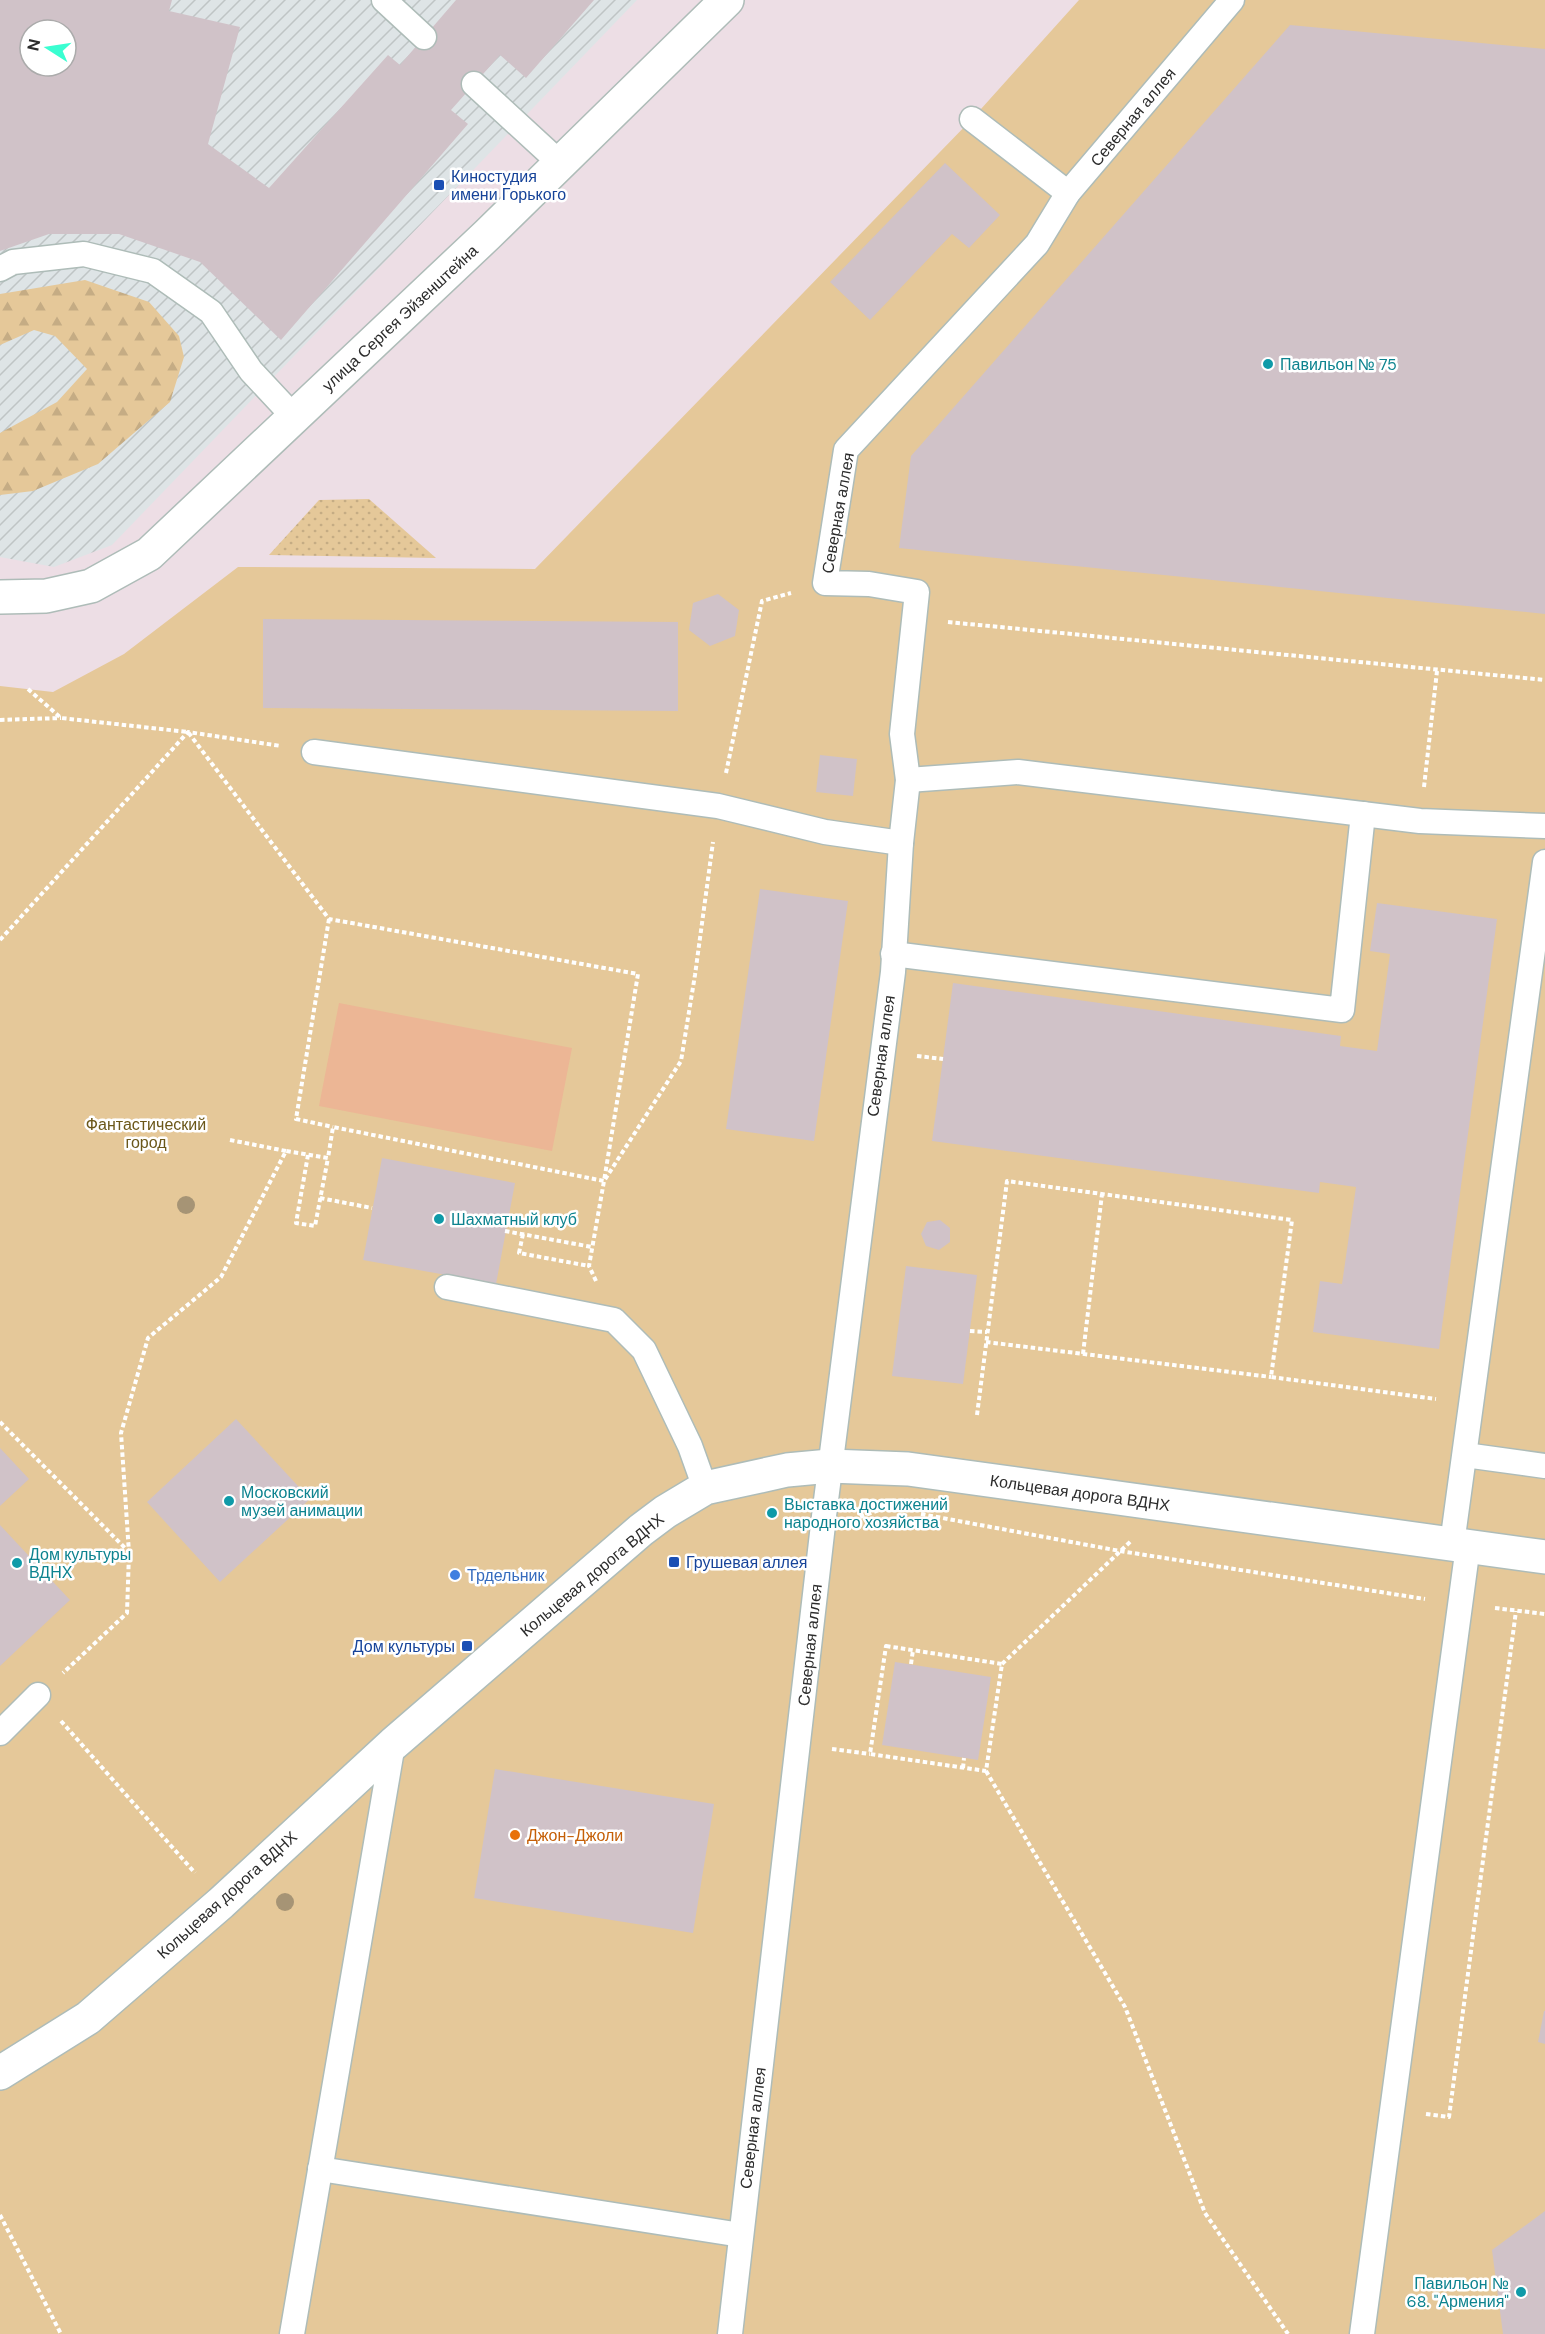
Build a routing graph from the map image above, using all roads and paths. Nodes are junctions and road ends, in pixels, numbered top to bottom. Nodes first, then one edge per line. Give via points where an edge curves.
1 (384, 0) edge
2 (727, 0) edge
3 (1232, 0) edge
4 (424, 37) dead end
5 (474, 84) dead end
6 (972, 119) dead end
7 (561, 164) junction
8 (1068, 193) junction
9 (0, 269) edge
10 (294, 417) junction
11 (825, 583) junction
12 (0, 597) edge
13 (914, 619) junction
14 (1437, 671) junction
15 (1545, 680) edge
16 (28, 689) dead end
17 (61, 718) junction
18 (0, 720) edge
19 (188, 732) junction
20 (314, 752) joint
21 (908, 780) junction
22 (718, 806) junction
23 (1363, 814) junction
24 (1420, 821) junction
25 (1545, 826) edge
26 (901, 843) junction
27 (1545, 862) edge
28 (329, 919) junction
29 (0, 940) edge
30 (893, 954) junction
31 (333, 1127) junction
32 (230, 1140) dead end
33 (286, 1151) junction
34 (308, 1155) junction
35 (328, 1158) junction
36 (604, 1181) junction
37 (1102, 1194) junction
38 (320, 1198) junction
39 (372, 1208) dead end
40 (505, 1231) dead end
41 (523, 1234) junction
42 (592, 1247) junction
43 (589, 1266) junction
44 (447, 1287) dead end
45 (614, 1320) junction
46 (970, 1331) dead end
47 (987, 1332) junction
48 (986, 1342) junction
49 (1083, 1354) junction
50 (1271, 1377) junction
51 (1472, 1404) junction
52 (977, 1415) dead end
53 (0, 1422) edge
54 (1465, 1455) junction
55 (830, 1466) junction
56 (1545, 1466) edge
57 (705, 1488) junction
58 (1169, 1505) junction
59 (885, 1507) dead end
60 (920, 1514) dead end
61 (824, 1516) junction
62 (1460, 1545) junction
63 (1120, 1551) junction
64 (129, 1552) junction
65 (1545, 1557) edge
66 (1461, 1604) junction
67 (1516, 1611) junction
68 (1545, 1614) edge
69 (913, 1650) junction
70 (911, 1664) dead end
71 (1002, 1664) junction
72 (39, 1695) junction
73 (0, 1733) edge
74 (393, 1744) junction
75 (964, 1758) dead end
76 (963, 1768) junction
77 (986, 1771) junction
78 (221, 1903) junction
79 (0, 2073) edge
80 (1392, 2109) junction
81 (320, 2169) junction
82 (0, 2215) edge
83 (741, 2235) junction
84 (61, 2334) edge
85 (292, 2334) edge
86 (730, 2334) edge
87 (1288, 2334) edge
88 (1362, 2334) edge

1 - 4 lane
2 - 7 street, улица Сергея Эйзенштейна
3 - 8 lane, Северная аллея
5 - 7 lane
6 - 8 lane
7 - 10 street, улица Сергея Эйзенштейна
8 - 11 lane, Северная аллея via 1037,244 846,450
9 - 10 lane via 13,262 84,254 153,272 211,312 251,371
10 - 12 street, улица Сергея Эйзенштейна via 148,554 91,586 46,596
11 - 13 lane, Северная аллея via 917,591
11 - 22 path via 762,601
13 - 14 path
13 - 21 lane, Северная аллея via 902,734
14 - 15 path
14 - 24 path
16 - 17 path
17 - 18 path
17 - 19 path
19 - 20 path
19 - 28 path
19 - 29 path
20 - 22 lane
21 - 23 lane via 1018,772
21 - 26 lane, Северная аллея
22 - 26 lane via 825,832
22 - 36 path via 681,1061
23 - 24 lane
23 - 30 lane via 1342,1010
24 - 25 lane
26 - 30 lane, Северная аллея
27 - 51 lane
28 - 31 path via 296,1119
28 - 36 path via 638,974
30 - 55 lane, Северная аллея
31 - 35 path
31 - 36 path
32 - 33 path
33 - 34 path
33 - 64 path via 221,1277 148,1338 121,1433
34 - 35 path
34 - 38 path via 296,1223 315,1226
35 - 38 path
36 - 42 path
37 - 47 path via 1007,1181
37 - 49 path
37 - 50 path via 1292,1220
38 - 39 path
40 - 41 path
41 - 42 path
41 - 43 path via 519,1253
42 - 43 path
43 - 45 path
44 - 45 lane
45 - 57 lane via 644,1350 690,1446
46 - 47 path
47 - 48 path
48 - 49 path
48 - 52 path
49 - 50 path
50 - 51 path
51 - 54 lane
53 - 64 path
54 - 56 lane
54 - 62 lane
55 - 57 street, Кольцевая дорога ВДНХ via 787,1470
55 - 58 street, Кольцевая дорога ВДНХ via 908,1469
55 - 61 lane, Северная аллея
57 - 74 street, Кольцевая дорога ВДНХ via 641,1530
58 - 62 street, Кольцевая дорога ВДНХ
58 - 63 path
59 - 61 path via 855,1519
60 - 63 path
61 - 83 lane, Северная аллея
62 - 65 street, Кольцевая дорога ВДНХ
62 - 66 lane
63 - 66 path
63 - 71 path
64 - 72 path via 128,1613
66 - 67 path
66 - 80 lane
67 - 68 path
67 - 80 path via 1449,2117
69 - 70 path
69 - 71 path
69 - 76 path via 886,1646 870,1754
71 - 77 path
72 - 73 lane
72 - 78 path
74 - 78 street, Кольцевая дорога ВДНХ
74 - 81 lane
75 - 76 path
76 - 77 path
77 - 87 path via 1125,2007 1205,2213
78 - 79 street, Кольцевая дорога ВДНХ via 88,2018
80 - 88 lane
81 - 83 lane
81 - 85 lane
82 - 84 path
83 - 86 lane, Северная аллея

